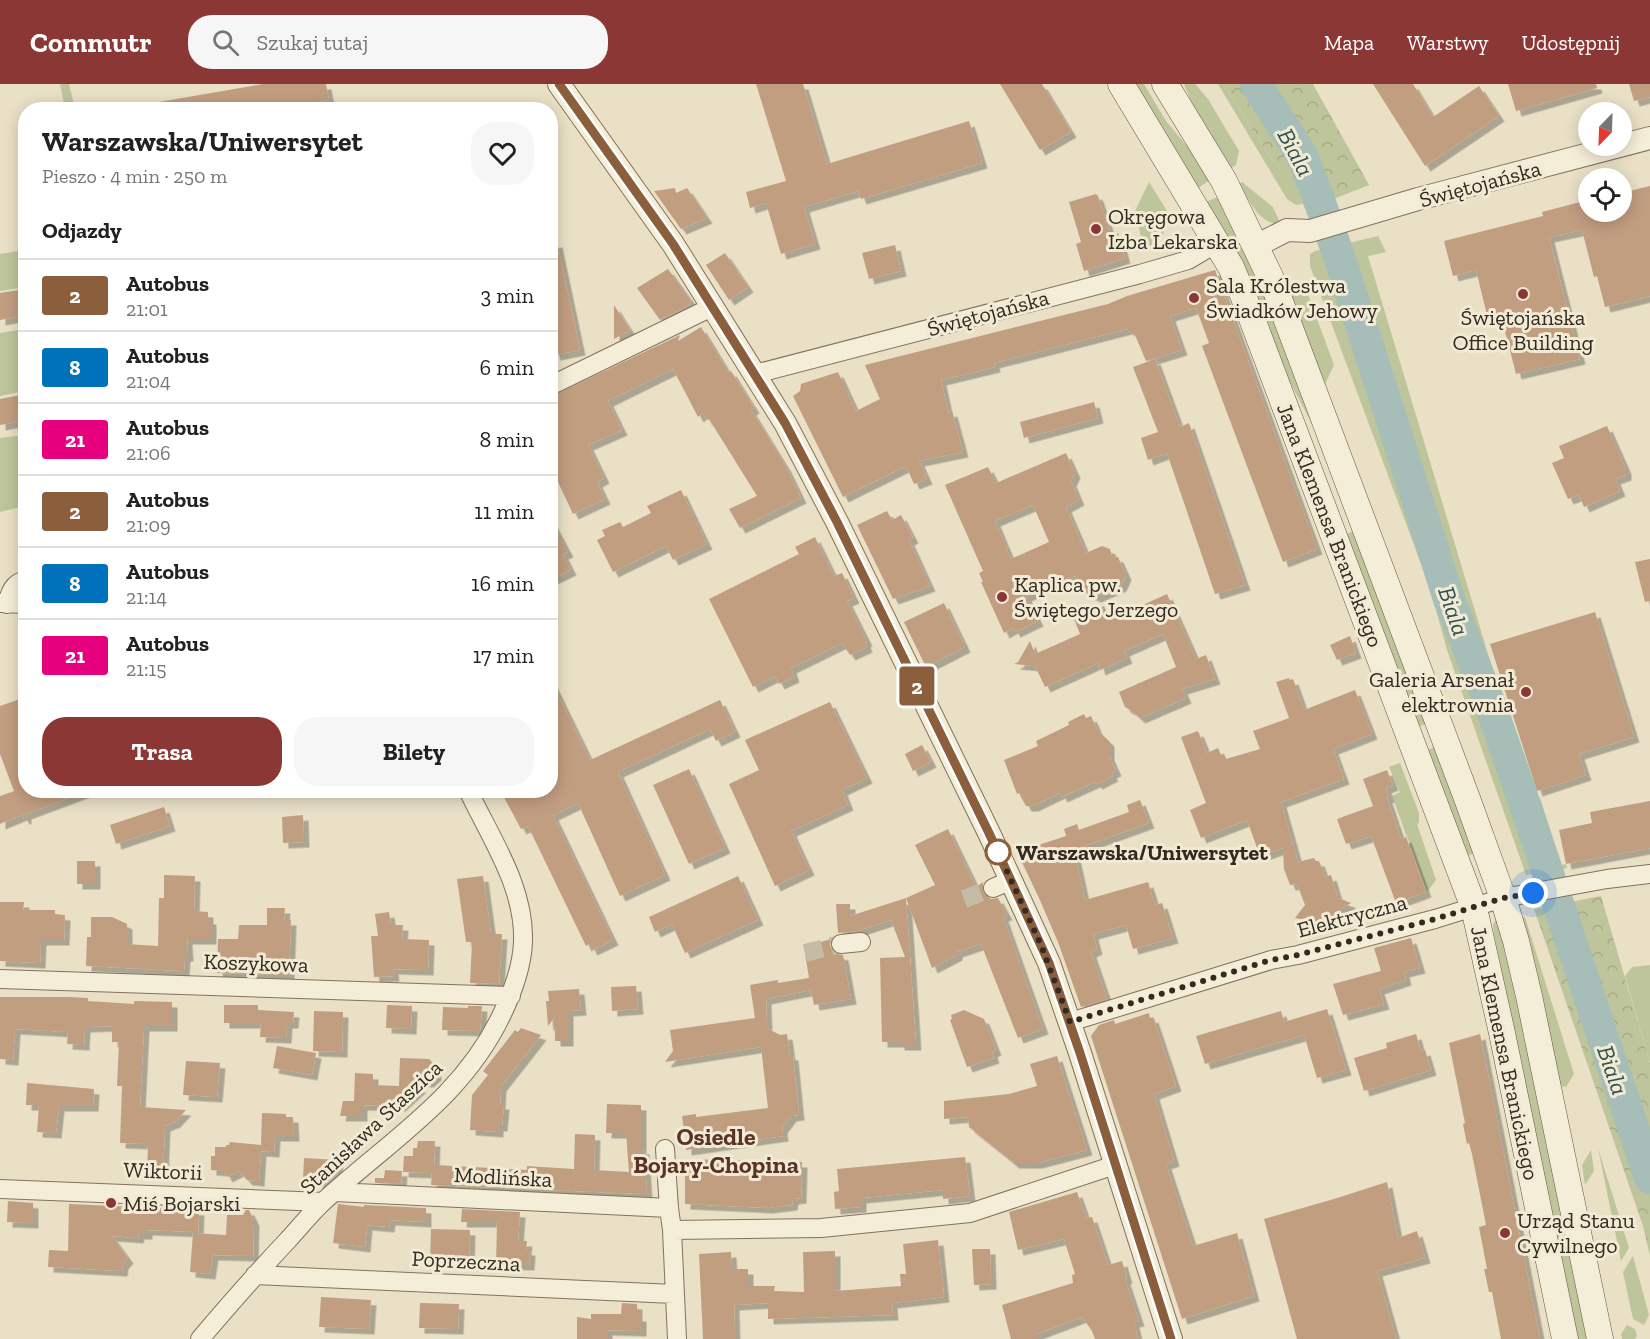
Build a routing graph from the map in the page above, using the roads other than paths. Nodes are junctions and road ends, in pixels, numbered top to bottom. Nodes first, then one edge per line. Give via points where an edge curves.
1 (559, 84) edge
2 (1121, 84) edge
3 (1165, 84) edge
4 (1650, 138) edge
5 (1217, 243) junction
6 (1256, 246) junction
7 (714, 306) junction
8 (755, 374) junction
9 (558, 382) edge
10 (1357, 505) junction
11 (1327, 518) junction
12 (18, 583) edge
13 (3, 603) edge
14 (18, 604) edge
15 (472, 798) edge
16 (1650, 874) edge
17 (1503, 898) junction
18 (1474, 908) junction
19 (861, 942) dead end
20 (841, 944) tunnel mouth
21 (0, 978) edge
22 (510, 996) junction
23 (1070, 1022) junction
24 (665, 1149) dead end
25 (1115, 1165) junction
26 (0, 1189) edge
27 (329, 1197) junction
28 (669, 1208) junction
29 (672, 1230) junction
30 (255, 1275) junction
31 (674, 1294) junction
32 (200, 1339) edge
33 (677, 1339) edge
34 (1171, 1339) edge
35 (1565, 1339) edge
36 (1600, 1339) edge

1 - 7 street
2 - 5 main road, Jana Klemensa Branickiego
3 - 6 main road, Jana Klemensa Branickiego via 1224,181
4 - 6 street, Świętojańska via 1310,231 1292,243
5 - 8 street, Świętojańska via 1188,260 1140,274
5 - 11 main road, Jana Klemensa Branickiego via 1243,295
6 - 10 main road, Jana Klemensa Branickiego
7 - 8 street
7 - 9 street
8 - 23 street via 837,522 1002,884 1049,963
10 - 11 main road via 1347,521
10 - 17 main road, Jana Klemensa Branickiego
11 - 18 main road, Jana Klemensa Branickiego
12 - 13 street
13 - 14 street
15 - 22 street, Stanisława Staszica via 510,874 520,911 523,942
16 - 17 street, Elektryczna
17 - 18 street, Elektryczna
17 - 36 main road, Jana Klemensa Branickiego via 1516,941
18 - 23 street, Elektryczna via 1271,960
18 - 35 main road, Jana Klemensa Branickiego
19 - 20 street
21 - 22 street, Koszykowa
22 - 27 street, Stanisława Staszica via 492,1038 433,1108
23 - 25 street
24 - 28 street
25 - 29 street via 959,1215 821,1228
25 - 34 street
26 - 27 street, Wiktorii
27 - 28 street, Modlińska
27 - 30 street, Stanisława Staszica
28 - 29 street
29 - 31 street
30 - 31 street, Poprzeczna
30 - 32 street, Stanisława Staszica
31 - 33 street

